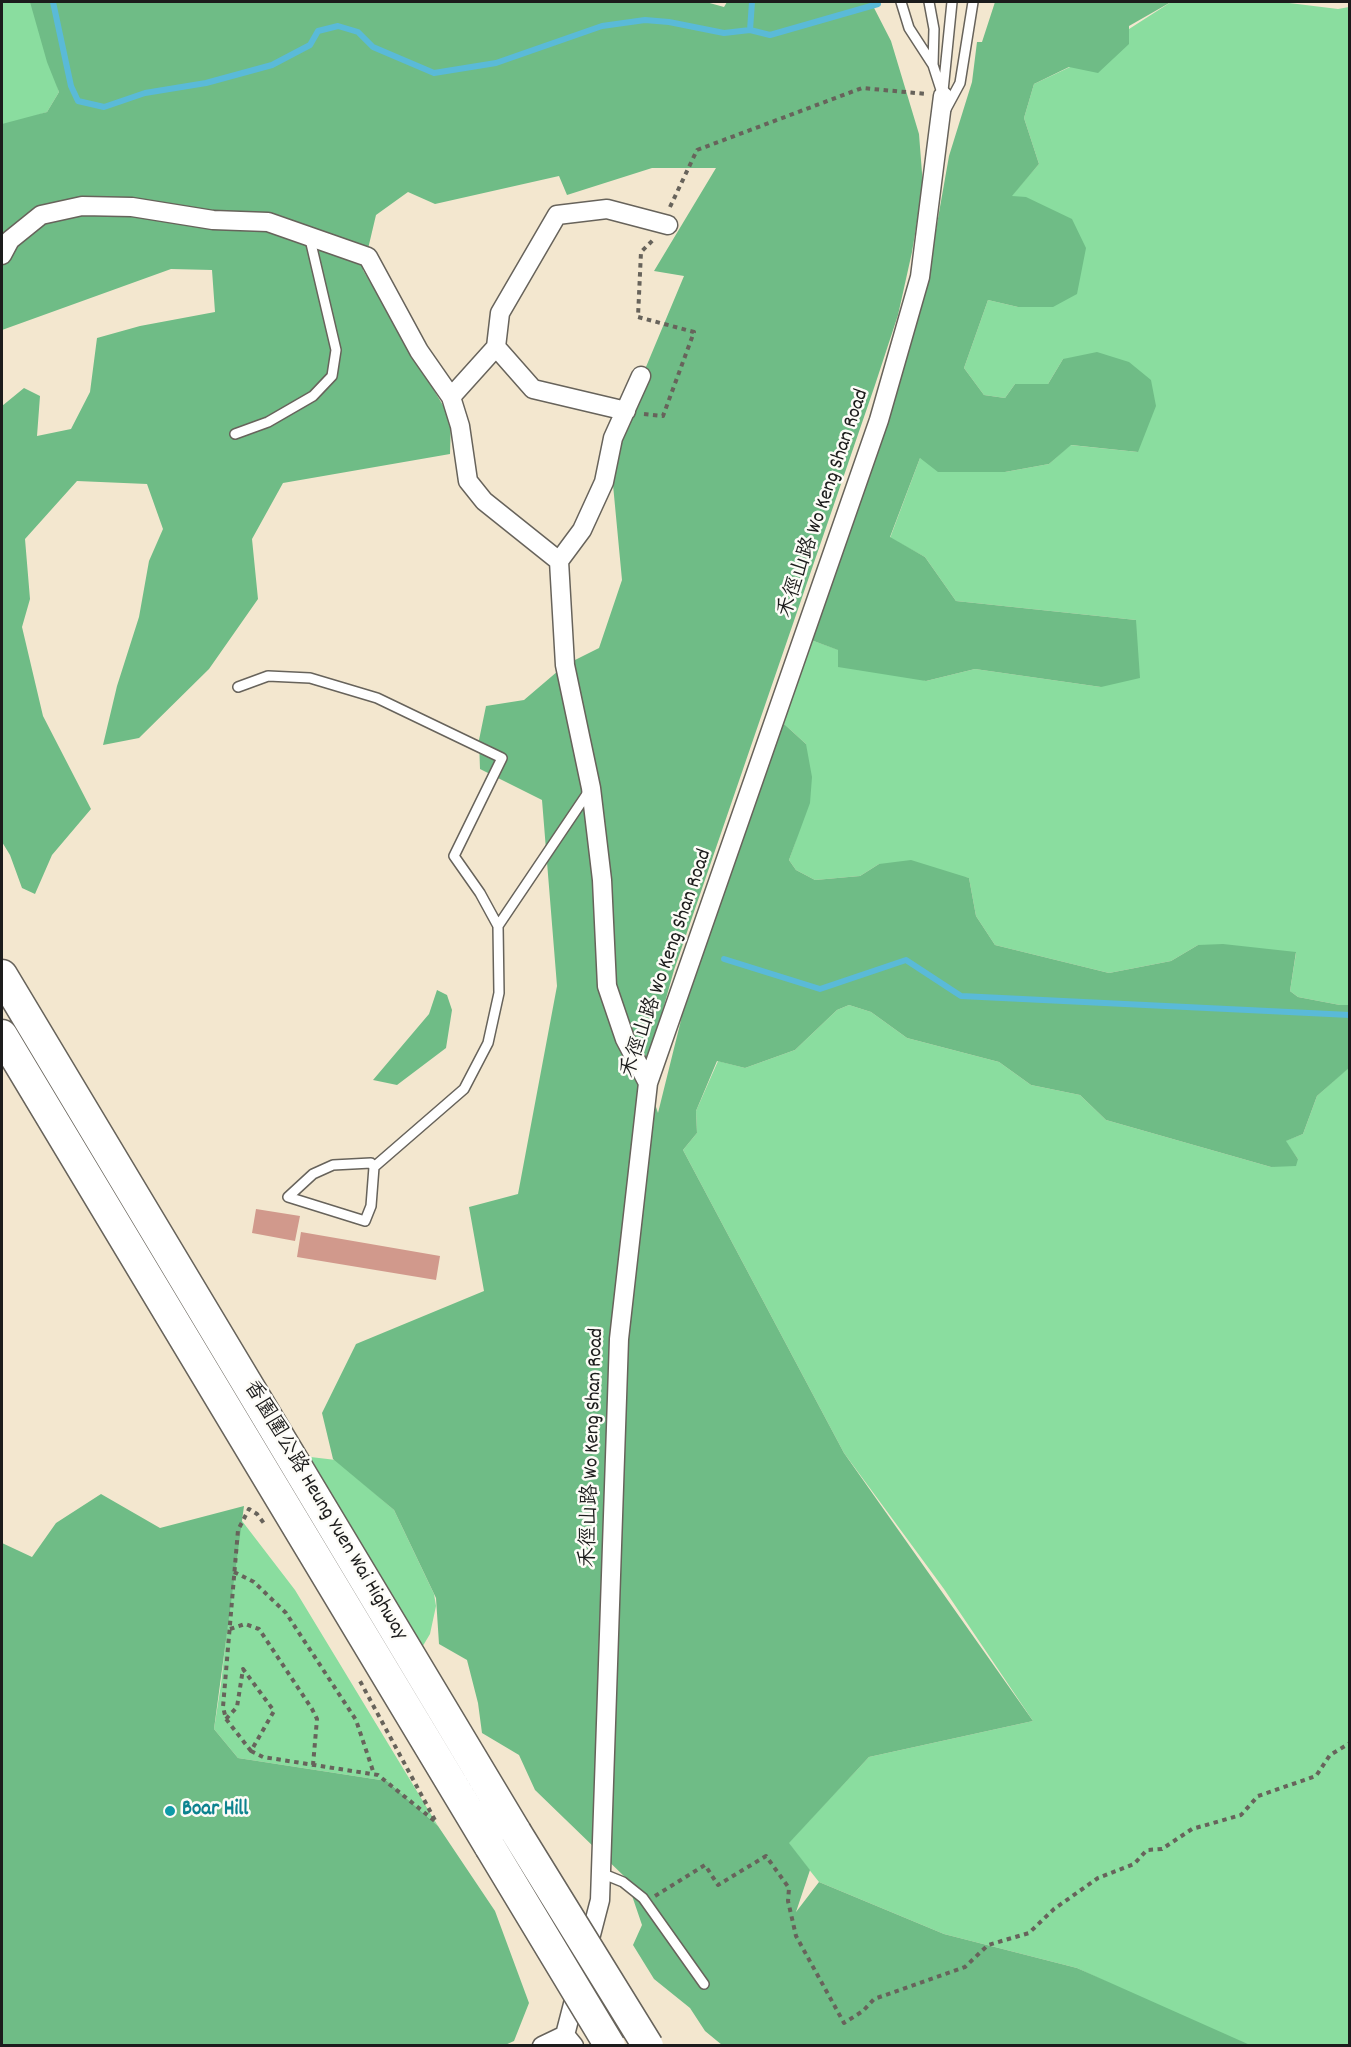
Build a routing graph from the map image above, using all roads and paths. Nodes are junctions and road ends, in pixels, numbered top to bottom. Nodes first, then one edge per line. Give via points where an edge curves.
1 (901, 2) edge
2 (929, 2) edge
3 (952, 2) edge
4 (973, 2) edge
5 (933, 64) junction
6 (943, 96) junction
7 (942, 117) junction
8 (668, 225) junction
9 (309, 235) junction
10 (2, 255) edge
11 (496, 347) junction
12 (641, 376) dead end
13 (451, 397) junction
14 (626, 411) junction
15 (235, 434) dead end
16 (559, 561) junction
17 (238, 687) dead end
18 (591, 788) junction
19 (498, 926) junction
20 (2, 975) edge
21 (2, 1035) edge
22 (648, 1083) junction
23 (374, 1167) junction
24 (270, 1530) dead end
25 (234, 1572) junction
26 (230, 1629) junction
27 (356, 1675) dead end
28 (226, 1719) junction
29 (1350, 1743) edge
30 (251, 1751) junction
31 (313, 1765) junction
32 (374, 1775) junction
33 (601, 1873) junction
34 (646, 1902) junction
35 (705, 1984) dead end
36 (569, 2040) edge
37 (542, 2046) edge
38 (609, 2046) edge
39 (648, 2046) edge

1 - 5 lane, 禾徑山路 Wo Keng Shan Road via 909,28
2 - 5 lane via 934,29
3 - 6 lane
4 - 7 lane via 960,83
5 - 6 lane, 禾徑山路 Wo Keng Shan Road
6 - 7 street, 禾徑山路 Wo Keng Shan Road
6 - 8 path via 862,88 697,150 670,206
7 - 22 street, 禾徑山路 Wo Keng Shan Road via 920,277 879,420
8 - 11 street via 607,209 557,215 500,313
8 - 14 path via 641,252 638,317 694,332 663,416
9 - 10 street via 268,222 213,219 132,207 81,206 41,215 10,240
9 - 13 street via 368,257 419,351
9 - 15 lane via 336,350 332,376 313,396 268,422
11 - 13 street
11 - 14 street via 533,389
12 - 14 street
13 - 16 street via 468,480 484,501
14 - 16 street via 614,438 604,482 582,530
16 - 18 street via 565,665
17 - 19 lane via 268,676 310,678 377,698 502,759 454,856
18 - 19 lane
18 - 22 street via 602,880 607,986 625,1039
19 - 23 lane via 499,993 488,1043 464,1089
20 - 39 highway, 香園圍公路 Heung Yuen Wai Highway, bridge
21 - 38 highway, 香園圍公路 Heung Yuen Wai Highway, bridge
22 - 33 street, 禾徑山路 Wo Keng Shan Road via 619,1339
23 - 23 lane via 371,1163 333,1165 313,1173 288,1197 365,1221 371,1206
24 - 25 path via 249,1509 238,1530
25 - 26 path
25 - 32 path via 254,1582 286,1613 356,1720
26 - 28 path via 223,1707
26 - 31 path via 244,1624 259,1629 312,1709 316,1719
27 - 32 path via 436,1822
28 - 30 path
28 - 30 path via 237,1707 243,1669 274,1711
29 - 34 path via 1330,1755 1316,1776 1258,1796 1240,1815 1192,1829 1162,1849 1147,1850 1134,1864 1098,1878 1054,1909 1029,1933 988,1945 965,1967 874,1999 844,2023 795,1936 789,1888 766,1856 718,1885 705,1865
30 - 31 path via 263,1757
31 - 32 path
33 - 34 lane via 623,1882
33 - 36 street, 禾徑山路 Wo Keng Shan Road via 600,1900
34 - 35 lane
36 - 37 street

